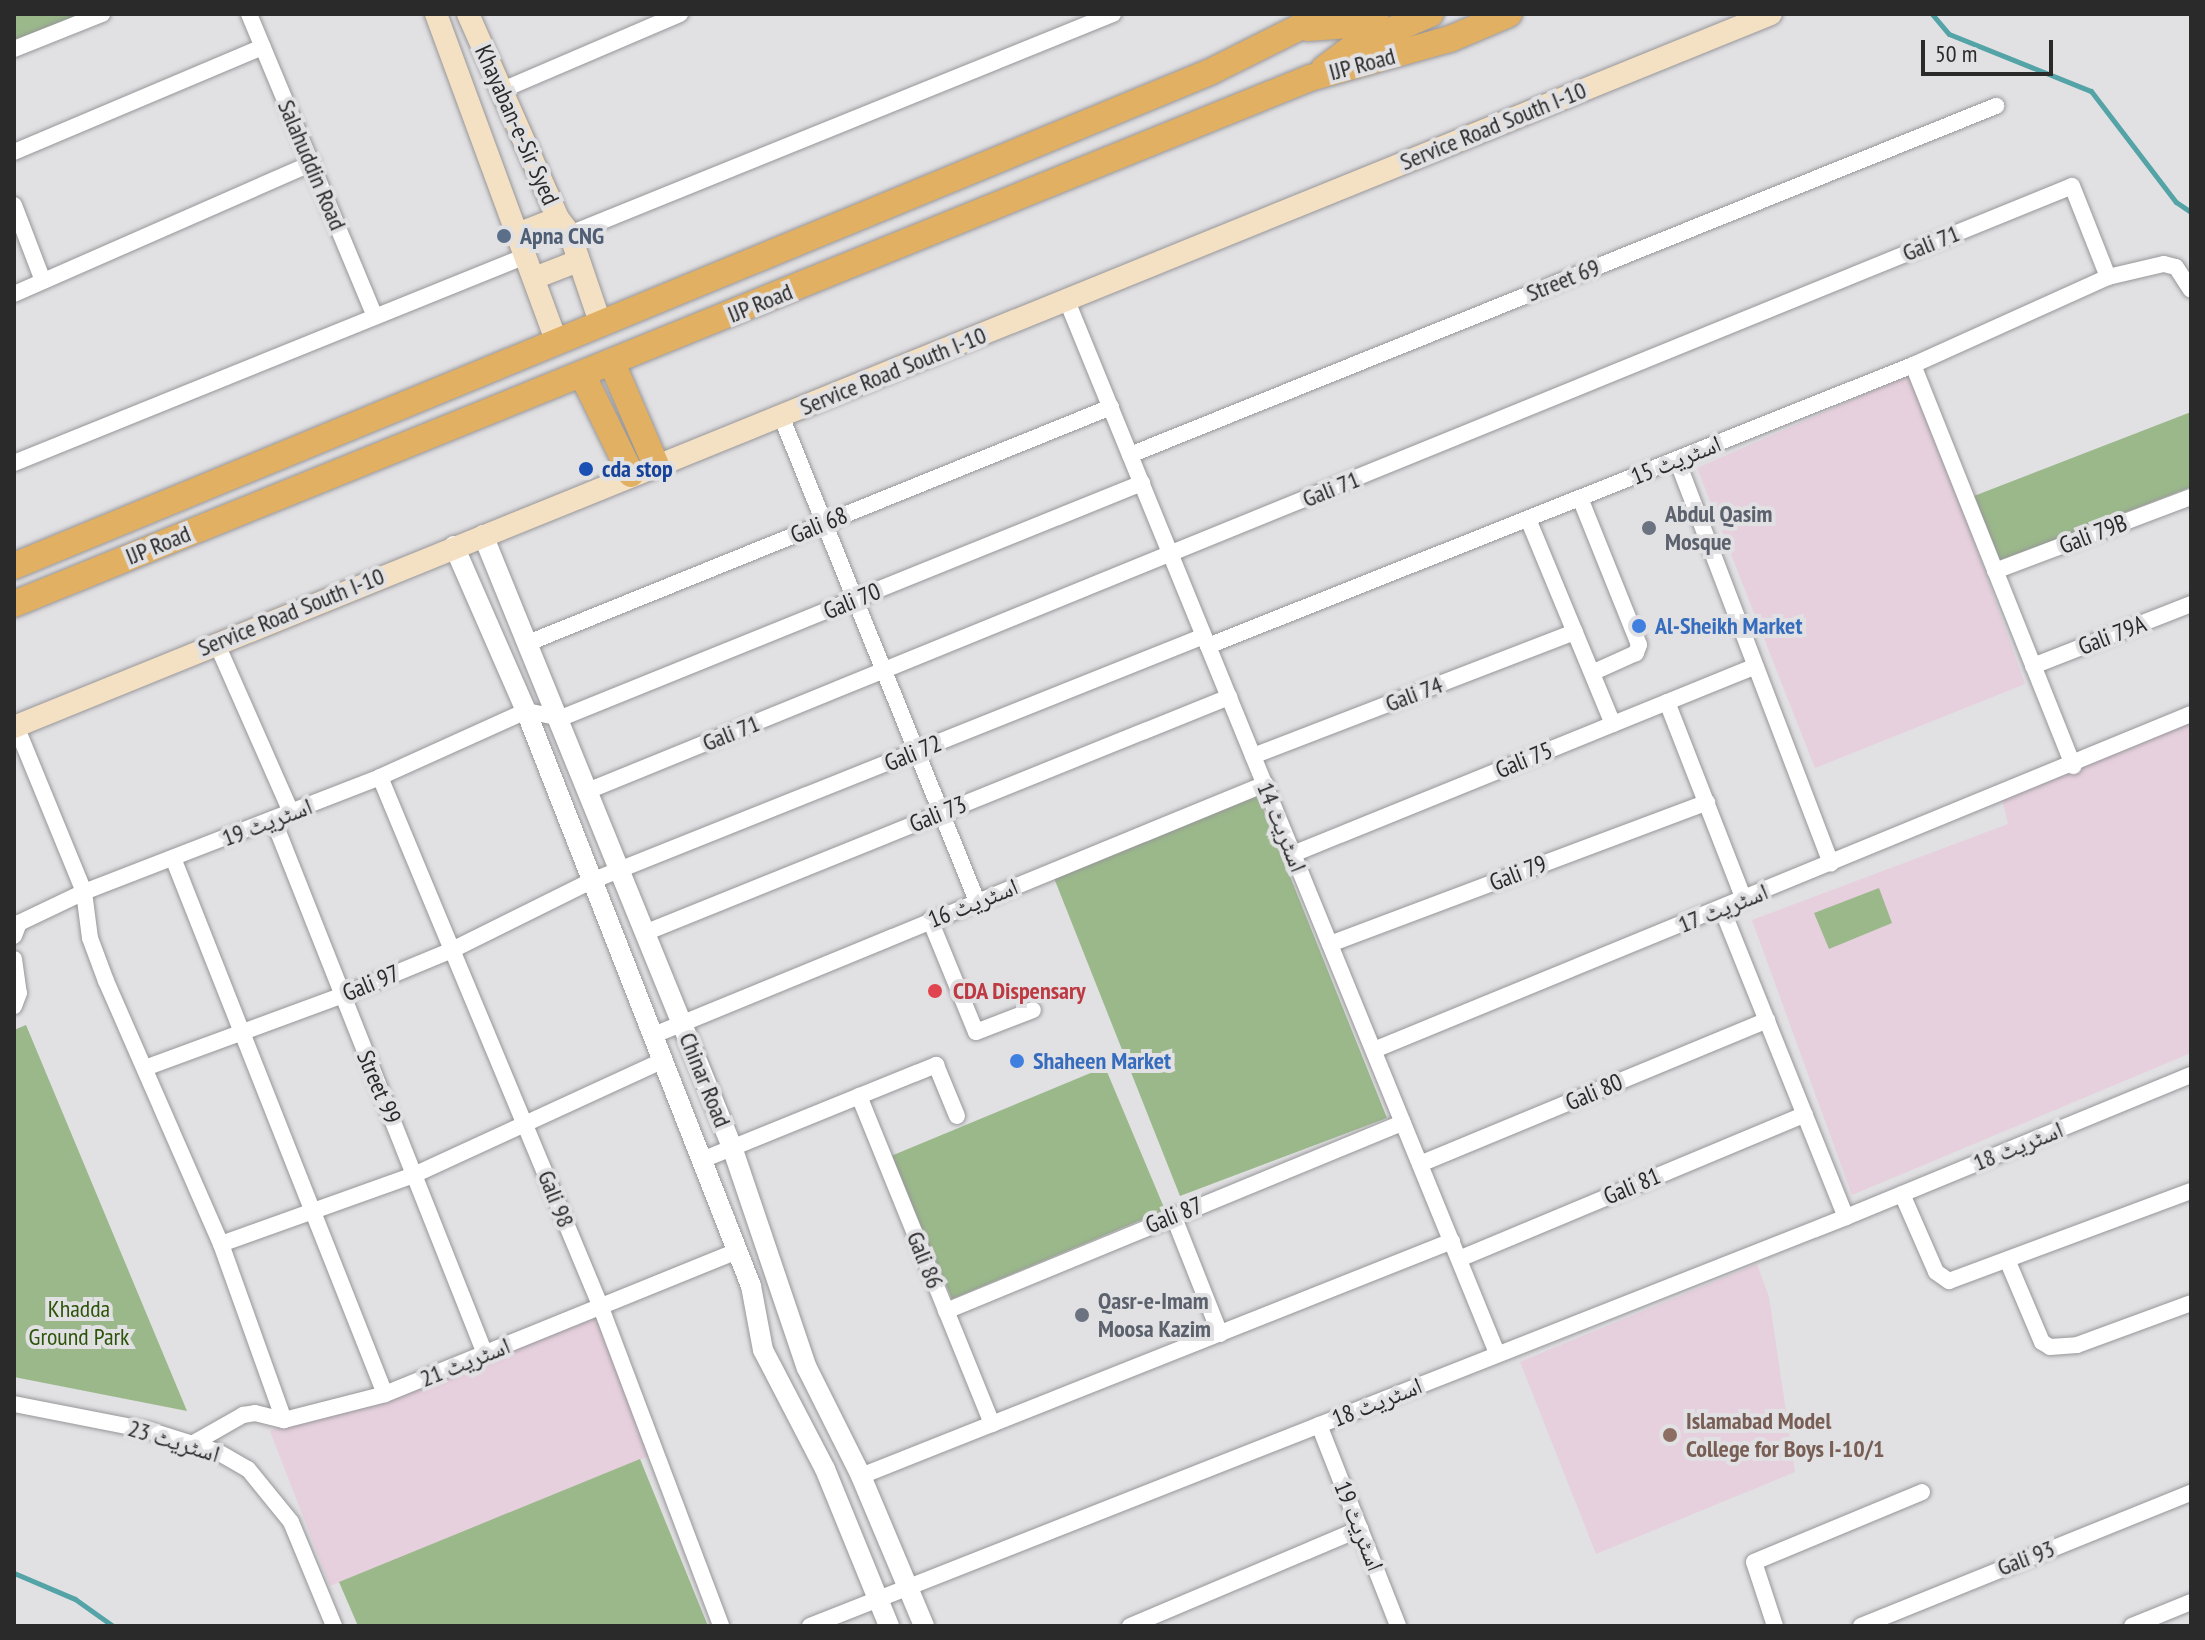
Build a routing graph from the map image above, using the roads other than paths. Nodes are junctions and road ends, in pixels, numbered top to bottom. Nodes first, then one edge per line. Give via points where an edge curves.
1 (102, 14) edge
2 (249, 14) edge
3 (436, 14) edge
4 (468, 14) edge
5 (680, 14) edge
6 (1064, 14) edge
7 (1113, 14) edge
8 (1326, 14) edge
9 (1376, 14) edge
10 (1430, 14) edge
11 (1509, 14) edge
12 (1771, 14) edge
13 (1299, 29) junction
14 (1072, 31) junction
15 (263, 47) junction
16 (14, 49) edge
17 (1310, 78) junction
18 (500, 91) junction
19 (1996, 106) dead end
20 (14, 152) edge
21 (312, 163) junction
22 (14, 205) edge
23 (564, 226) junction
24 (520, 233) junction
25 (528, 255) junction
26 (578, 261) junction
27 (537, 277) junction
28 (2108, 277) junction
29 (43, 281) junction
30 (2191, 290) edge
31 (14, 294) edge
32 (1067, 301) junction
33 (375, 316) junction
34 (601, 325) junction
35 (557, 342) junction
36 (612, 363) junction
37 (1913, 365) junction
38 (583, 376) junction
39 (1111, 407) junction
40 (781, 416) junction
41 (1130, 455) junction
42 (1677, 460) junction
43 (14, 463) edge
44 (656, 465) junction
45 (631, 474) junction
46 (1142, 483) junction
47 (2191, 497) edge
48 (1580, 498) junction
49 (1528, 519) junction
50 (822, 524) junction
51 (483, 535) junction
52 (454, 546) junction
53 (1171, 555) junction
54 (14, 566) edge
55 (1995, 571) junction
56 (853, 600) junction
57 (14, 604) edge
58 (2191, 604) edge
59 (1575, 632) junction
60 (1206, 641) junction
61 (216, 642) junction
62 (528, 643) junction
63 (1755, 666) junction
64 (2033, 666) junction
65 (883, 672) junction
66 (1592, 673) junction
67 (1229, 697) junction
68 (1667, 702) junction
69 (526, 711) junction
70 (2191, 714) edge
71 (561, 718) junction
72 (1613, 724) junction
73 (15, 727) edge
74 (916, 752) junction
75 (1253, 756) junction
76 (2073, 766) junction
77 (380, 777) junction
78 (1265, 784) junction
79 (590, 790) junction
80 (1707, 802) junction
81 (291, 812) junction
82 (941, 813) junction
83 (273, 819) junction
84 (1293, 854) junction
85 (173, 858) junction
86 (1831, 864) junction
87 (622, 871) junction
88 (589, 882) junction
89 (84, 892) junction
90 (1744, 900) junction
91 (977, 901) junction
92 (1722, 909) junction
93 (930, 920) junction
94 (647, 932) junction
95 (14, 936) edge
96 (1330, 944) junction
97 (452, 950) junction
98 (14, 959) edge
99 (341, 996) junction
100 (14, 1006) edge
101 (1033, 1010) dead end
102 (1767, 1020) junction
103 (681, 1021) junction
104 (242, 1032) junction
105 (654, 1035) junction
106 (1374, 1050) junction
107 (662, 1061) junction
108 (145, 1068) junction
109 (2191, 1075) edge
110 (859, 1096) junction
111 (1805, 1114) junction
112 (957, 1116) dead end
113 (1403, 1123) junction
114 (525, 1125) junction
115 (732, 1147) junction
116 (702, 1160) junction
117 (1420, 1164) junction
118 (416, 1174) junction
119 (2191, 1191) edge
120 (1902, 1194) junction
121 (316, 1210) junction
122 (1173, 1215) junction
123 (1846, 1217) junction
124 (1452, 1241) junction
125 (221, 1244) junction
126 (735, 1252) junction
127 (1459, 1259) junction
128 (2008, 1262) junction
129 (2191, 1303) edge
130 (600, 1305) junction
131 (946, 1311) junction
132 (1220, 1334) junction
133 (1497, 1353) junction
134 (485, 1354) junction
135 (385, 1394) junction
136 (14, 1404) edge
137 (284, 1420) junction
138 (992, 1424) junction
139 (1319, 1425) junction
140 (192, 1444) junction
141 (861, 1476) junction
142 (1922, 1492) dead end
143 (2191, 1493) edge
144 (1360, 1529) junction
145 (909, 1590) junction
146 (879, 1600) junction
147 (2191, 1602) edge
148 (334, 1626) edge
149 (721, 1626) edge
150 (810, 1626) edge
151 (889, 1626) edge
152 (924, 1626) edge
153 (1130, 1626) edge
154 (1398, 1626) edge
155 (1775, 1626) edge
156 (1861, 1626) edge
157 (2132, 1626) edge

1 - 16 street
2 - 15 street, Salahuddin Road
3 - 24 main road, Khayaban-e-Sir Syed
4 - 18 main road, Khayaban-e-Sir Syed
5 - 18 street
6 - 14 street
7 - 14 street
8 - 13 highway, IJP Road
9 - 13 highway via 1350,25
10 - 17 highway via 1355,46
11 - 17 highway, IJP Road via 1450,39
12 - 32 main road, Service Road South I-10
13 - 34 highway, IJP Road via 1210,72
14 - 23 street
15 - 20 street
15 - 21 street, Salahuddin Road
17 - 36 highway, IJP Road
18 - 23 main road, Khayaban-e-Sir Syed
19 - 41 street, Street 69
21 - 29 street
21 - 33 street, Salahuddin Road
22 - 29 street
23 - 24 main road
23 - 26 main road, Khayaban-e-Sir Syed
24 - 25 main road, Khayaban-e-Sir Syed
25 - 27 main road, Khayaban-e-Sir Syed
25 - 33 street
26 - 27 main road
26 - 34 main road, Khayaban-e-Sir Syed
27 - 35 main road, Khayaban-e-Sir Syed
28 - 30 street, اسٹریٹ 15 via 2141,266 2176,267
28 - 37 street, اسٹریٹ 15
28 - 53 street, Gali 71 via 2072,186
29 - 31 street
32 - 39 street, اسٹریٹ 14
32 - 40 main road, Service Road South I-10
33 - 43 street
34 - 35 highway, IJP Road
35 - 54 highway, IJP Road
36 - 38 highway, IJP Road
36 - 44 highway
37 - 42 street, اسٹریٹ 15
37 - 55 street
38 - 45 highway
38 - 57 highway, IJP Road
39 - 41 street, اسٹریٹ 14
39 - 50 street, Gali 68
40 - 44 main road, Service Road South I-10
40 - 50 street
41 - 46 street, اسٹریٹ 14
42 - 48 street, اسٹریٹ 15
42 - 63 street
44 - 45 main road, Service Road South I-10
45 - 51 main road, Service Road South I-10
46 - 53 street, اسٹریٹ 14
46 - 56 street, Gali 70
47 - 55 street, Gali 79B
48 - 49 street, اسٹریٹ 15
48 - 66 street via 1639,645 1636,653
49 - 59 street
49 - 60 street, اسٹریٹ 15
50 - 56 street
50 - 62 street, Gali 68
51 - 52 main road, Service Road South I-10
51 - 62 street, Chinar Road
52 - 61 main road, Service Road South I-10
52 - 69 street, Chinar Road
53 - 60 street, اسٹریٹ 14
53 - 65 street, Gali 71
55 - 64 street
56 - 65 street
56 - 71 street, Gali 70
58 - 64 street, Gali 79A
59 - 66 street
59 - 75 street, Gali 74
60 - 67 street, اسٹریٹ 14
60 - 74 street, Gali 72
61 - 73 main road, Service Road South I-10
61 - 81 street
62 - 71 street, Chinar Road
63 - 68 street, Gali 75
63 - 86 street
64 - 76 street
65 - 74 street
65 - 79 street, Gali 71
66 - 72 street
67 - 75 street, اسٹریٹ 14
67 - 82 street, Gali 73
68 - 72 street, Gali 75
68 - 80 street
69 - 71 street
69 - 77 street, اسٹریٹ 19
69 - 88 street, Chinar Road
70 - 76 street
71 - 79 street, Chinar Road
72 - 84 street, Gali 75
73 - 89 street
74 - 82 street
74 - 87 street, Gali 72
75 - 78 street, اسٹریٹ 14
76 - 86 street, اسٹریٹ 17
77 - 81 street, اسٹریٹ 19
77 - 97 street, Gali 98
78 - 84 street, اسٹریٹ 14
78 - 91 street, اسٹریٹ 16
79 - 87 street, Chinar Road
80 - 90 street
80 - 96 street, Gali 79
81 - 83 street, اسٹریٹ 19
82 - 91 street
82 - 94 street, Gali 73
83 - 85 street, اسٹریٹ 19
83 - 99 street, Street 99
84 - 96 street, اسٹریٹ 14
85 - 89 street, اسٹریٹ 19
85 - 104 street
86 - 90 street, اسٹریٹ 17
87 - 88 street, Gali 72
87 - 94 street, Chinar Road
88 - 97 street, Gali 97
88 - 105 street, Chinar Road
89 - 95 street, اسٹریٹ 19 via 19,923
89 - 108 street via 90,938
90 - 92 street, اسٹریٹ 17
91 - 93 street, اسٹریٹ 16
92 - 102 street
92 - 106 street, اسٹریٹ 17
93 - 101 street via 976,1032
93 - 103 street, اسٹریٹ 16
94 - 103 street, Chinar Road
96 - 106 street, اسٹریٹ 14
97 - 99 street, Gali 97
97 - 114 street, Gali 98
98 - 100 street via 19,993
99 - 104 street, Gali 97
99 - 118 street, Street 99
102 - 111 street
102 - 117 street, Gali 80
103 - 105 street, اسٹریٹ 16
103 - 115 street, Chinar Road
104 - 108 street, Gali 97
104 - 121 street
105 - 107 street, Chinar Road
106 - 113 street, اسٹریٹ 14
107 - 114 street
107 - 116 street, Chinar Road
108 - 125 street
109 - 120 street, اسٹریٹ 18
110 - 112 street via 936,1065
110 - 115 street
110 - 131 street, Gali 86
111 - 123 street
111 - 127 street, Gali 81
113 - 117 street, اسٹریٹ 14
113 - 122 street, Gali 87
114 - 118 street
114 - 130 street, Gali 98
115 - 116 street
115 - 141 street, Chinar Road via 807,1368
116 - 126 street, Chinar Road
117 - 124 street, اسٹریٹ 14
118 - 121 street
118 - 134 street, Street 99
119 - 128 street
120 - 123 street, اسٹریٹ 18
120 - 128 street via 1942,1279
121 - 125 street
121 - 135 street
122 - 131 street, Gali 87
122 - 132 street
123 - 133 street, اسٹریٹ 18
124 - 127 street, اسٹریٹ 14
124 - 132 street
125 - 137 street
126 - 130 street, اسٹریٹ 21
126 - 146 street, Chinar Road via 751,1286 763,1350 825,1469
127 - 133 street, اسٹریٹ 14
128 - 129 street via 2042,1342 2050,1347 2077,1345
130 - 134 street, اسٹریٹ 21
130 - 149 street, Gali 98
131 - 138 street, Gali 86
132 - 138 street
133 - 139 street, اسٹریٹ 18
134 - 135 street, اسٹریٹ 21
135 - 137 street, اسٹریٹ 21
136 - 140 street, اسٹریٹ 23
137 - 140 street, اسٹریٹ 21 via 243,1415
138 - 141 street
139 - 144 street, اسٹریٹ 19
139 - 145 street, اسٹریٹ 18
140 - 148 street, اسٹریٹ 23 via 248,1469 271,1494 291,1522
141 - 145 street, Chinar Road
142 - 155 street via 1754,1562
143 - 156 street, Gali 93
144 - 153 street
144 - 154 street, اسٹریٹ 19
145 - 146 street, اسٹریٹ 18
145 - 152 street, Chinar Road
146 - 150 street, اسٹریٹ 18
146 - 151 street, Chinar Road
147 - 157 street

